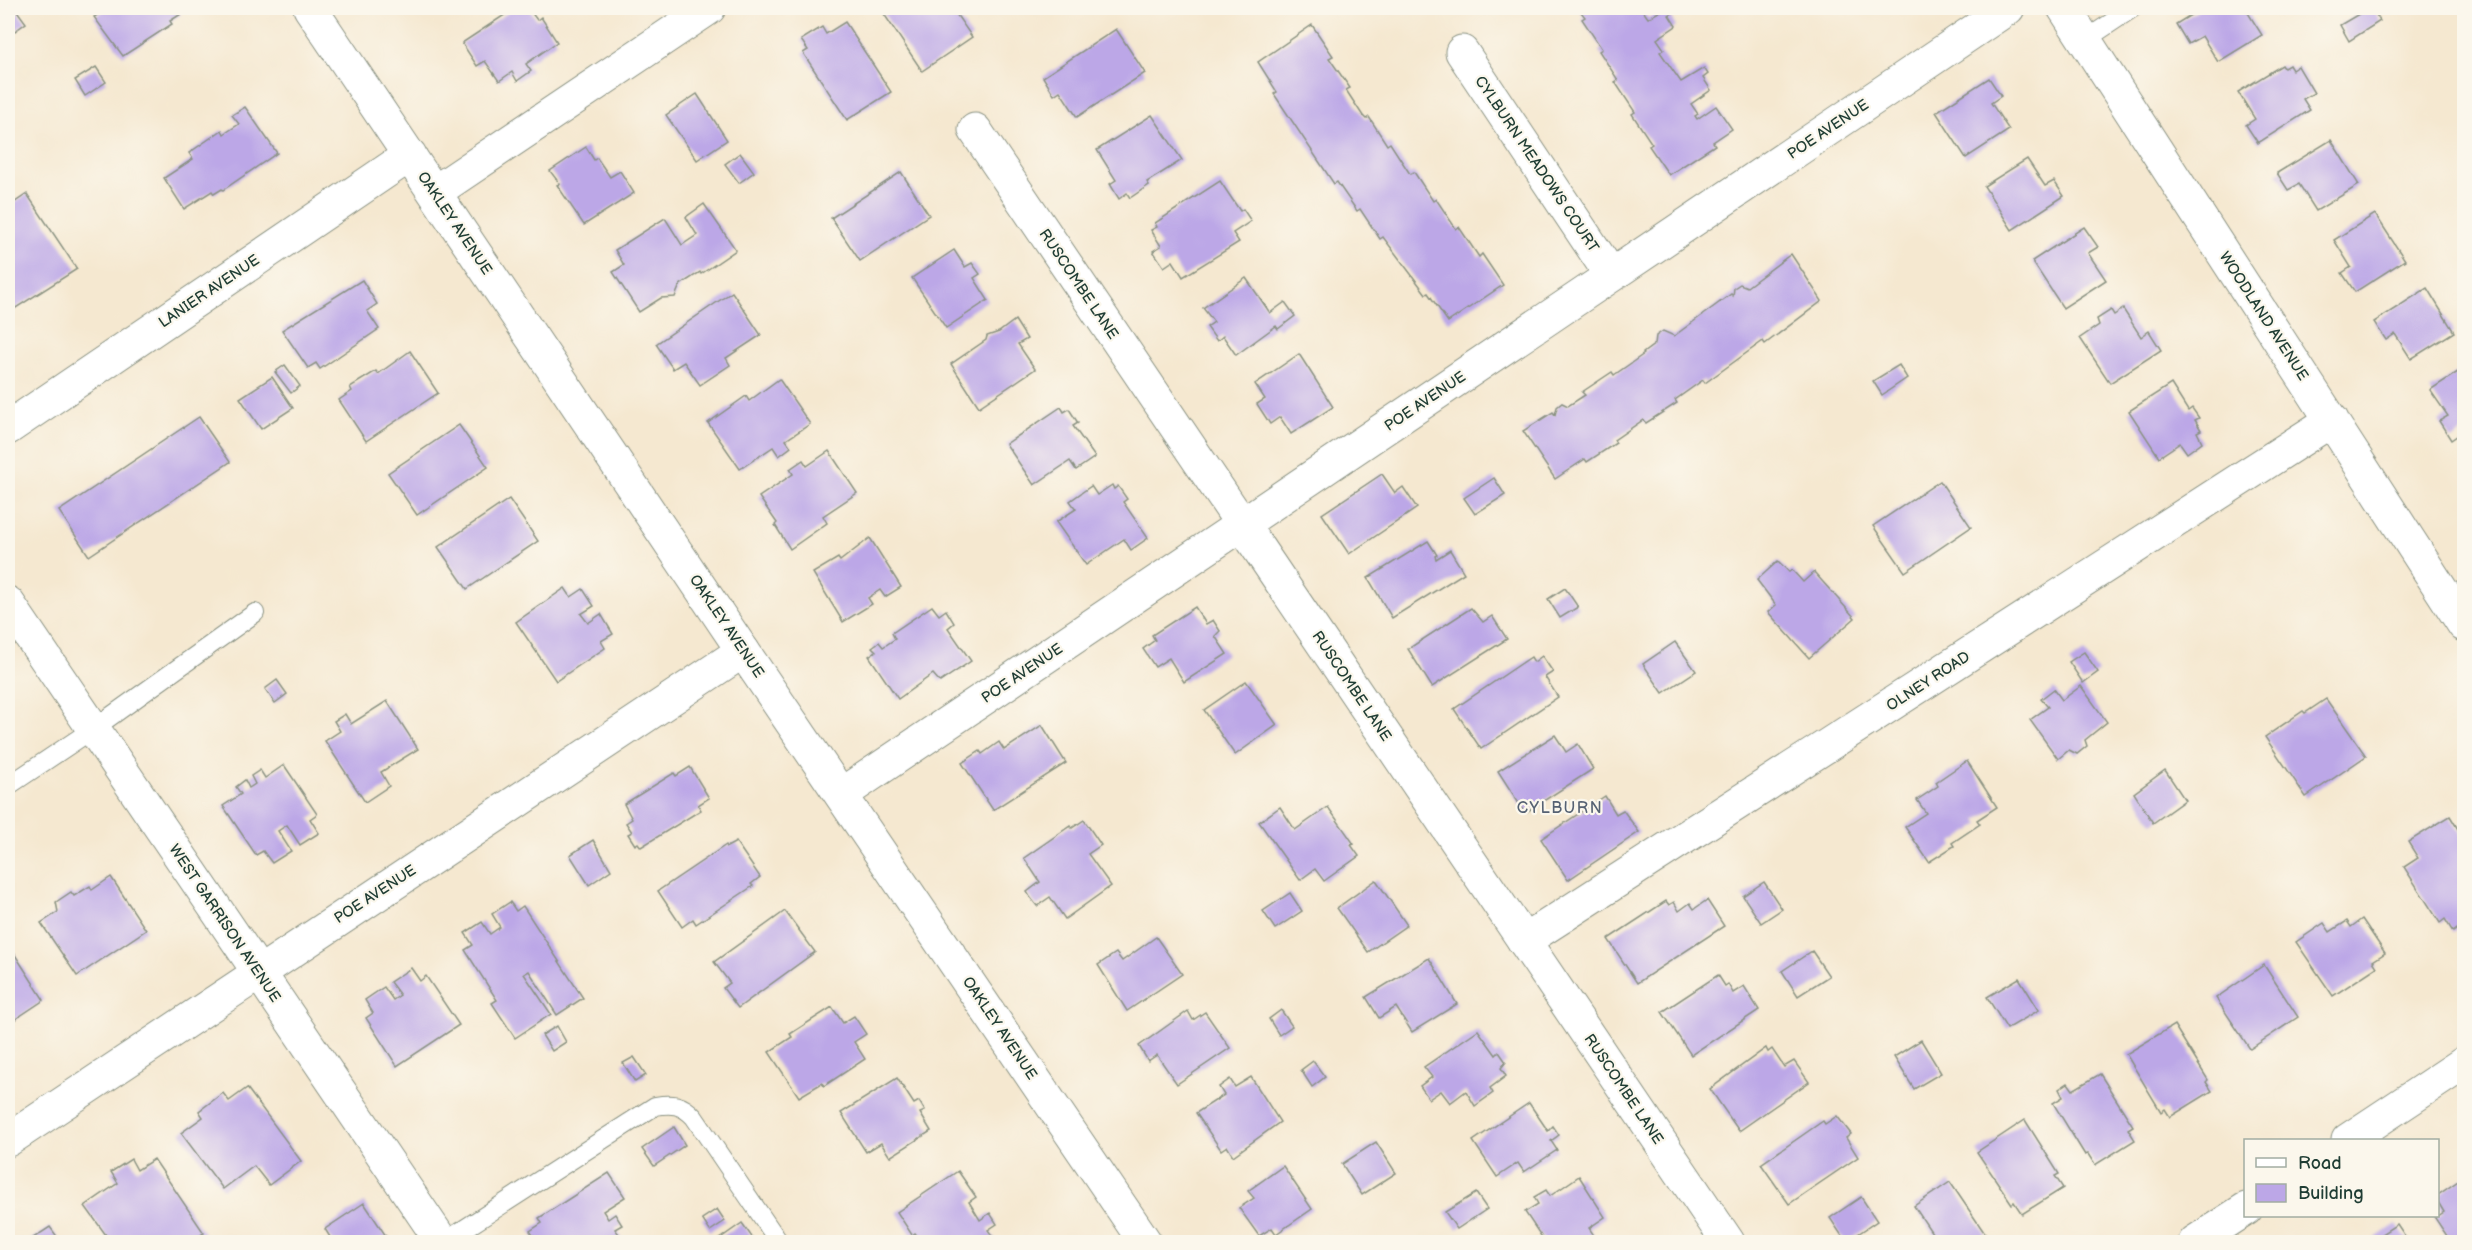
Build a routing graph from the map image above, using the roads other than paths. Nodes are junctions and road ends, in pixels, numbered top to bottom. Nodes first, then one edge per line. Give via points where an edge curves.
1 (310, 8) edge
2 (709, 8) edge
3 (2008, 8) edge
4 (2064, 8) edge
5 (2133, 8) edge
6 (2085, 40) junction
7 (1462, 52) dead end
8 (975, 130) dead end
9 (410, 155) junction
10 (435, 192) junction
11 (1611, 275) junction
12 (2332, 420) junction
13 (8, 428) edge
14 (1242, 524) junction
15 (8, 603) edge
16 (255, 613) dead end
17 (2464, 625) edge
18 (743, 651) junction
19 (93, 729) junction
20 (8, 786) edge
21 (842, 794) junction
22 (1524, 941) junction
23 (258, 971) junction
24 (2464, 1063) edge
25 (2350, 1139) edge
26 (8, 1140) edge
27 (2244, 1210) edge
28 (443, 1242) edge
29 (779, 1242) edge
30 (1145, 1242) edge
31 (1728, 1242) edge
32 (2195, 1242) edge

1 - 9 street, OAKLEY AVENUE
2 - 10 street
3 - 11 street, POE AVENUE
4 - 6 street, WOODLAND AVENUE
5 - 6 lane
6 - 12 street, WOODLAND AVENUE
7 - 11 street, CYLBURN MEADOWS COURT
8 - 14 street, RUSCOMBE LANE
9 - 10 street, OAKLEY AVENUE
9 - 13 street, LANIER AVENUE
10 - 18 street, OAKLEY AVENUE
11 - 14 street, POE AVENUE
12 - 17 street, WOODLAND AVENUE
12 - 22 street, OLNEY ROAD
14 - 21 street, POE AVENUE
14 - 22 street, RUSCOMBE LANE
15 - 19 street, WEST GARRISON AVENUE
16 - 19 lane
18 - 21 street, OAKLEY AVENUE
18 - 23 street, POE AVENUE
19 - 20 lane
19 - 23 street, WEST GARRISON AVENUE
21 - 30 street, OAKLEY AVENUE
22 - 31 street, RUSCOMBE LANE
23 - 26 street, POE AVENUE
23 - 28 street, WEST GARRISON AVENUE
24 - 25 street
27 - 32 street
28 - 29 lane via 655,1106 672,1103 694,1117

